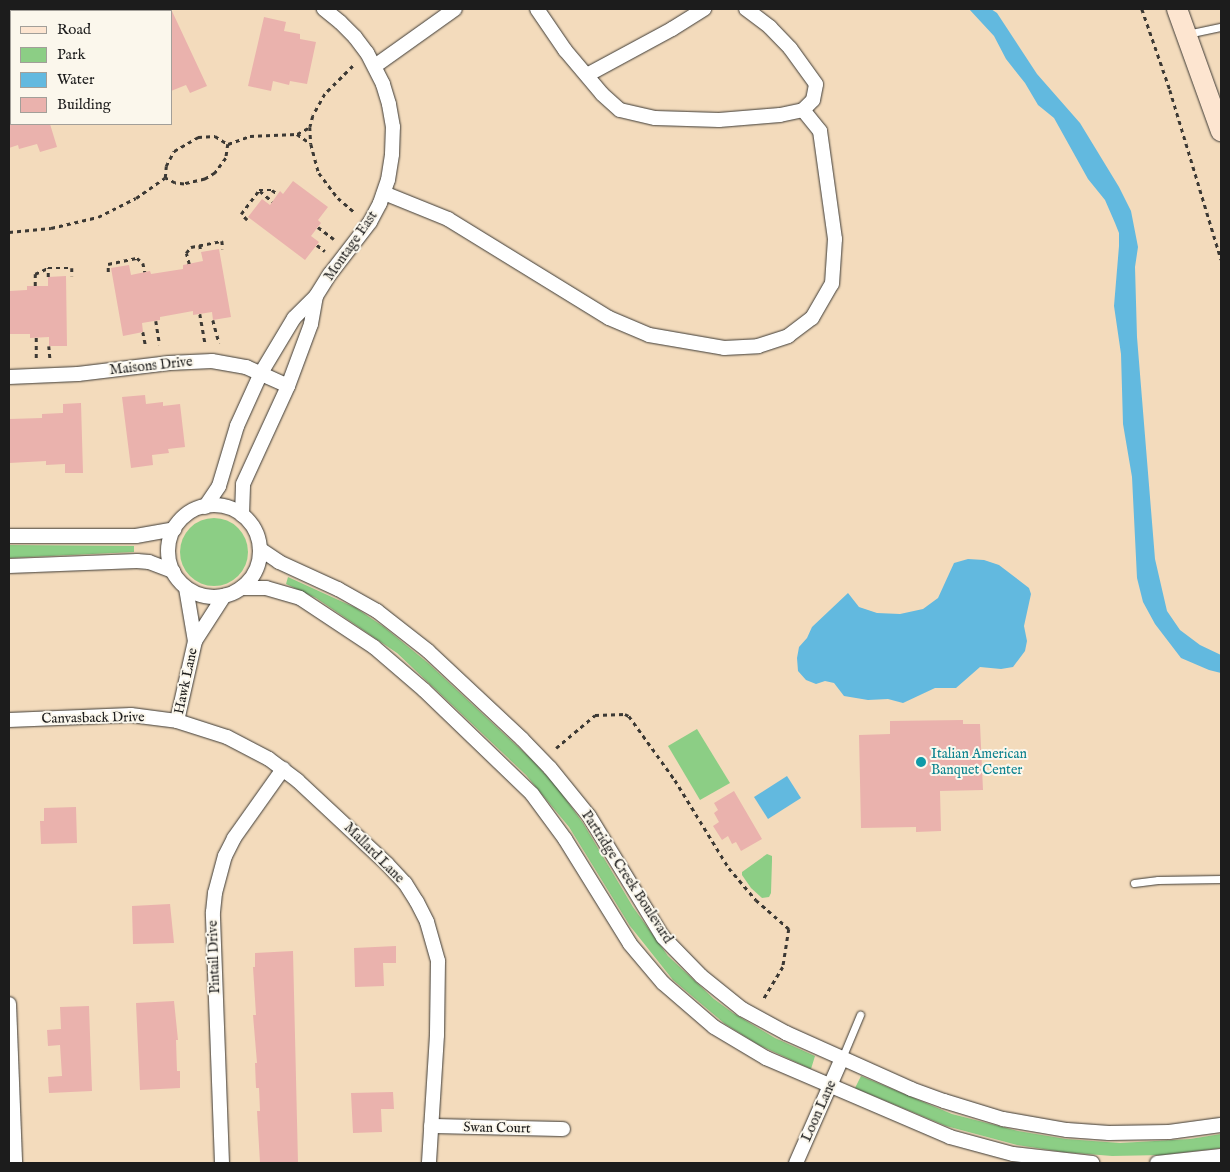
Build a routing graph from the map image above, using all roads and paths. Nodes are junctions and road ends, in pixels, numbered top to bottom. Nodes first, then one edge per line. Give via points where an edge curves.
1 (455, 9) edge
2 (537, 9) edge
3 (704, 9) edge
4 (746, 9) edge
5 (1142, 9) edge
6 (1177, 9) edge
7 (334, 12) edge
8 (1221, 27) edge
9 (1186, 34) junction
10 (353, 66) dead end
11 (374, 66) junction
12 (587, 75) junction
13 (803, 110) junction
14 (310, 127) junction
15 (1221, 131) edge
16 (297, 134) junction
17 (228, 144) junction
18 (311, 144) junction
19 (165, 178) junction
20 (259, 190) junction
21 (384, 193) junction
22 (278, 194) dead end
23 (272, 201) dead end
24 (354, 212) dead end
25 (247, 220) dead end
26 (318, 227) dead end
27 (9, 232) edge
28 (334, 240) dead end
29 (200, 245) junction
30 (317, 245) dead end
31 (223, 248) dead end
32 (325, 251) dead end
33 (201, 252) dead end
34 (1221, 259) edge
35 (128, 260) junction
36 (189, 264) dead end
37 (129, 265) dead end
38 (48, 268) junction
39 (108, 272) dead end
40 (145, 272) dead end
41 (72, 276) dead end
42 (48, 277) dead end
43 (35, 286) dead end
44 (316, 296) junction
45 (200, 314) dead end
46 (213, 320) dead end
47 (156, 321) dead end
48 (143, 332) dead end
49 (36, 337) dead end
50 (205, 342) dead end
51 (219, 343) dead end
52 (160, 345) dead end
53 (49, 346) dead end
54 (146, 347) dead end
55 (36, 358) dead end
56 (50, 358) dead end
57 (261, 373) junction
58 (9, 377) edge
59 (288, 386) junction
60 (205, 506) junction
61 (242, 515) junction
62 (174, 529) junction
63 (9, 536) edge
64 (260, 549) junction
65 (9, 566) edge
66 (173, 572) junction
67 (186, 588) junction
68 (241, 588) junction
69 (224, 596) junction
70 (195, 641) junction
71 (9, 720) edge
72 (177, 721) junction
73 (556, 748) dead end
74 (283, 769) junction
75 (1221, 879) edge
76 (1134, 883) dead end
77 (763, 1000) dead end
78 (9, 1004) edge
79 (860, 1015) dead end
80 (842, 1058) junction
81 (830, 1087) junction
82 (1221, 1125) edge
83 (431, 1126) junction
84 (563, 1129) dead end
85 (1221, 1156) edge
86 (15, 1163) edge
87 (222, 1163) edge
88 (429, 1163) edge
89 (796, 1163) edge
90 (1092, 1163) edge
91 (1158, 1163) edge

1 - 11 street
2 - 12 street
3 - 12 street
4 - 13 street via 790,48 816,84 813,100
5 - 34 path
6 - 9 main road
7 - 11 street, Montage East
8 - 9 lane
9 - 15 main road
10 - 14 path via 326,94
11 - 21 street, Montage East via 389,104 392,127 392,154
12 - 13 street via 620,110 643,117 719,120
13 - 21 street via 820,131 834,239 832,284 812,318 788,336 758,346 724,348 649,335 609,318 448,220
14 - 16 path
14 - 18 path
16 - 17 path via 250,136
16 - 18 path
17 - 19 path via 222,166 205,179 184,184
17 - 19 path via 214,136 190,141 174,152 166,166
18 - 24 path via 326,185
19 - 27 path via 136,198 98,217 51,228
20 - 22 path via 272,190
20 - 23 path
20 - 25 path via 241,214
21 - 44 street, Montage East via 370,222
26 - 28 path
29 - 31 path via 222,241
29 - 33 path
29 - 36 path via 191,246 186,253
30 - 32 path
35 - 37 path
35 - 39 path via 108,264
35 - 40 path via 137,258 144,263
38 - 41 path via 72,268
38 - 42 path
38 - 43 path via 34,274
44 - 57 street, Montage East via 294,318
44 - 59 street, Montage East via 311,324
45 - 50 path
46 - 51 path
47 - 52 path
48 - 54 path
49 - 55 path
53 - 56 path
57 - 58 street, Maisons Drive via 229,363 192,361 78,374
57 - 59 street, Maisons Drive
57 - 60 street, Montage East via 237,426 219,486
59 - 61 street, Montage East via 246,474 241,492
60 - 61 street via 224,507
60 - 62 street via 187,514
61 - 64 street via 254,530
62 - 63 street via 136,536
62 - 66 street via 168,550
64 - 68 street via 257,567
64 - 80 street, Partridge Creek Boulevard via 279,562 358,599 401,628 522,739 562,782 589,816 647,913 688,964 742,1008 786,1033
65 - 66 street via 137,561 149,562
66 - 67 street
67 - 69 street via 205,596
67 - 70 street, Hawk Lane
68 - 69 street
68 - 81 street via 266,588 300,598 399,667 532,794 565,838 630,944 663,983 688,1007 738,1044
69 - 70 street, Hawk Lane
70 - 72 street, Hawk Lane
71 - 72 street, Canvasback Drive via 131,715
72 - 74 street, Mallard Lane via 227,738
73 - 77 path via 595,715 629,716 670,772 729,868 756,900 789,929 782,967
74 - 83 street, Mallard Lane via 316,796 405,883 427,922 438,961 439,981
74 - 87 street, Pintail Drive via 234,838 214,893
75 - 76 lane
78 - 86 street
79 - 80 lane
80 - 81 street, Loon Lane
80 - 82 street, Partridge Creek Boulevard via 944,1101 1035,1126 1141,1133
81 - 89 street, Loon Lane
81 - 90 street via 950,1137 1013,1154
83 - 84 street, Swan Court
83 - 88 street, Mallard Lane
85 - 91 street

